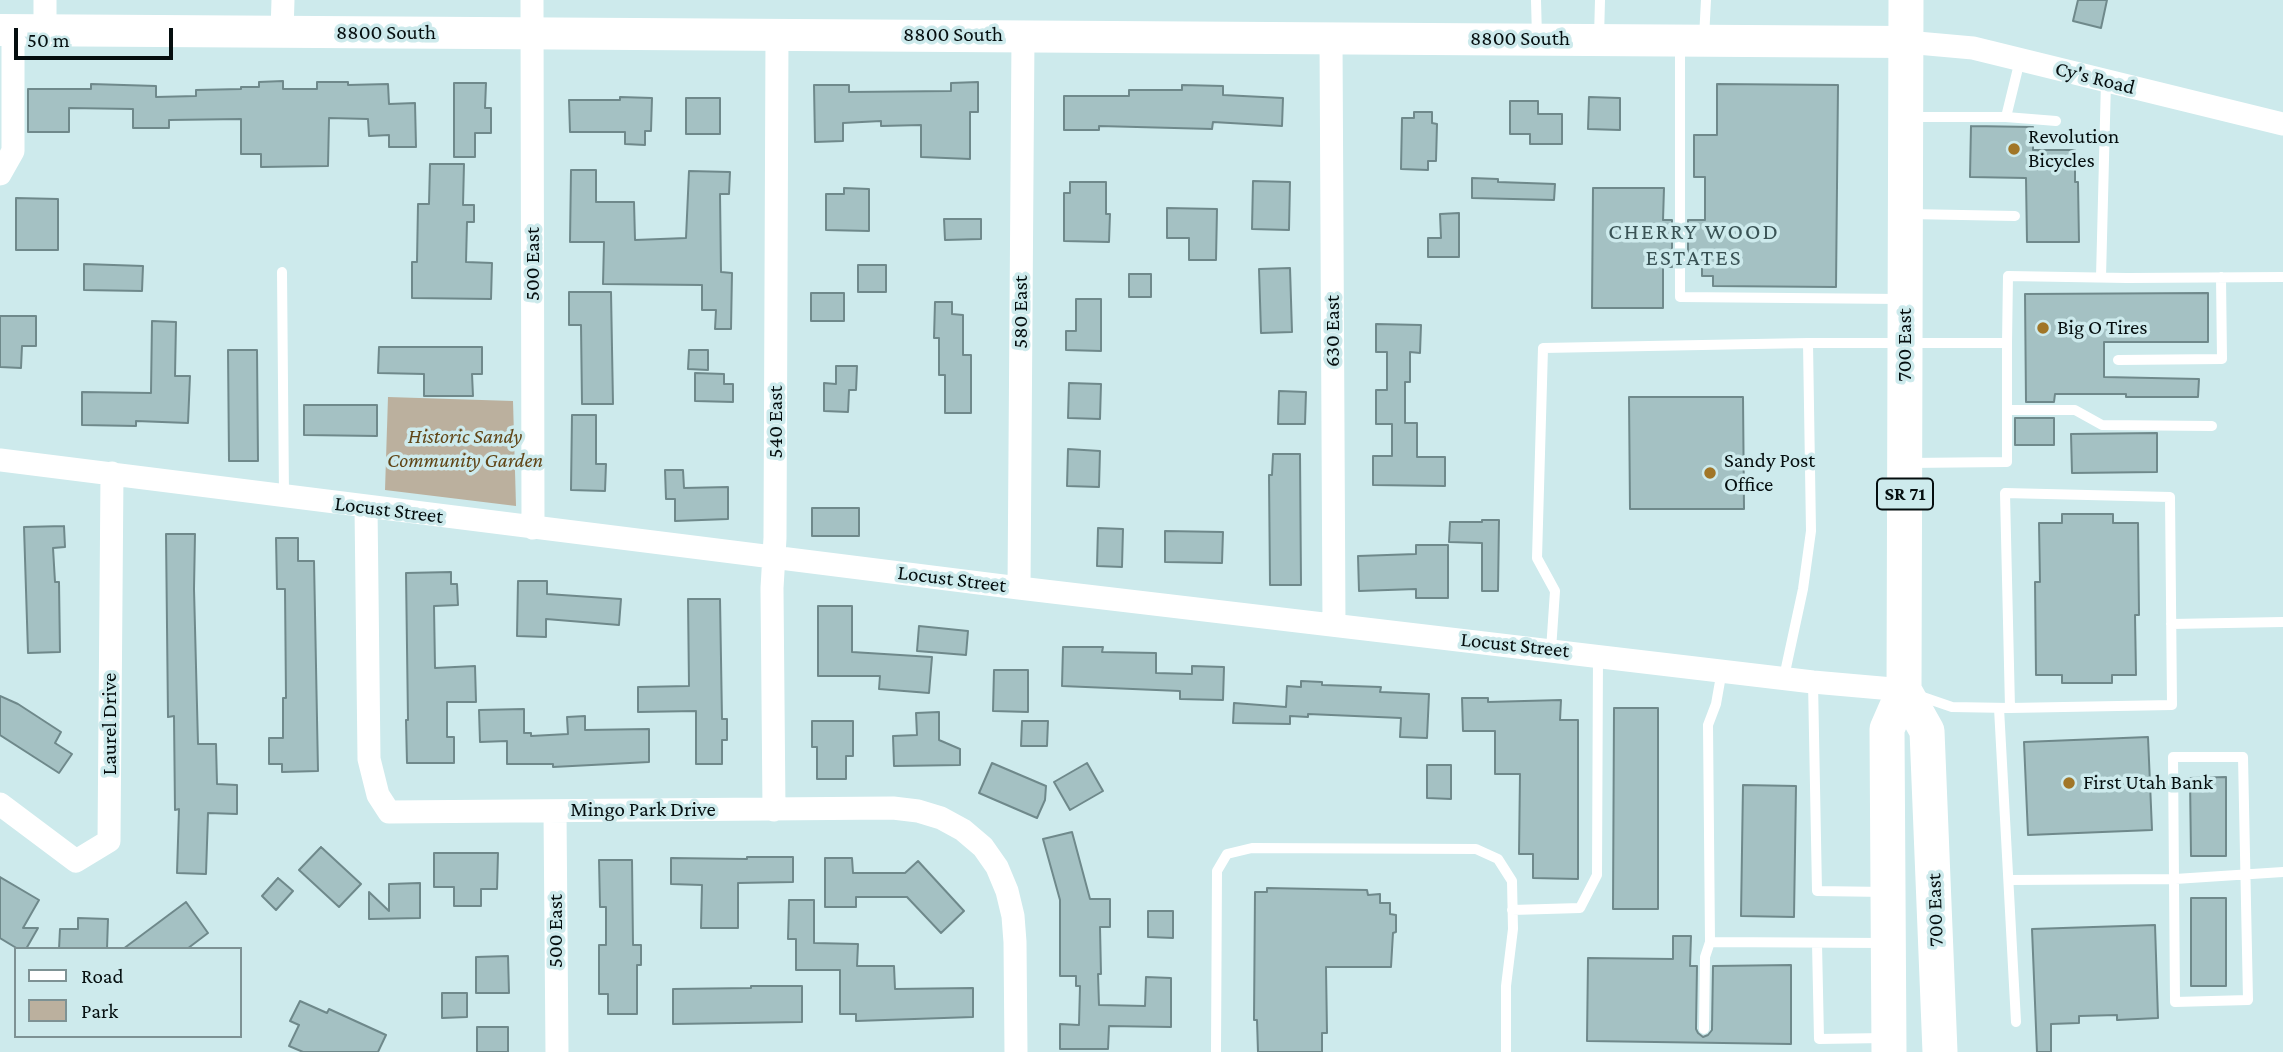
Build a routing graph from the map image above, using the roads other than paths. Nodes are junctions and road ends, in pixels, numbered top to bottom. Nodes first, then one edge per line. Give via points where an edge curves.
1 (283, 0) edge
2 (532, 0) edge
3 (1536, 0) edge
4 (1600, 0) edge
5 (1706, 0) edge
6 (1906, 0) edge
7 (45, 15) edge
8 (7, 30) edge
9 (282, 32) junction
10 (532, 33) junction
11 (777, 34) junction
12 (1023, 36) junction
13 (1331, 38) junction
14 (1537, 40) junction
15 (1599, 40) junction
16 (1692, 40) junction
17 (1906, 42) junction
18 (2020, 60) junction
19 (2106, 81) junction
20 (1906, 117) junction
21 (2007, 117) junction
22 (2056, 121) dead end
23 (2283, 124) edge
24 (0, 174) edge
25 (1907, 214) junction
26 (2015, 216) dead end
27 (282, 272) dead end
28 (2283, 277) edge
29 (2101, 278) junction
30 (2221, 278) junction
31 (1906, 299) junction
32 (1808, 343) junction
33 (1906, 343) junction
34 (2007, 343) junction
35 (2118, 360) dead end
36 (2007, 410) junction
37 (2212, 426) dead end
38 (0, 460) edge
39 (1905, 463) junction
40 (112, 473) junction
41 (284, 496) junction
42 (366, 507) junction
43 (533, 528) junction
44 (774, 557) junction
45 (1019, 588) junction
46 (2283, 622) edge
47 (2171, 624) junction
48 (1334, 625) junction
49 (1551, 650) junction
50 (1598, 655) junction
51 (1722, 670) junction
52 (1784, 677) junction
53 (1813, 682) junction
54 (1904, 690) junction
55 (2005, 708) junction
56 (0, 804) edge
57 (774, 810) junction
58 (555, 811) junction
59 (2283, 873) edge
60 (2246, 876) junction
61 (2175, 879) junction
62 (2009, 880) junction
63 (1886, 892) junction
64 (1512, 910) junction
65 (1710, 942) junction
66 (1816, 943) junction
67 (1887, 943) junction
68 (2016, 1022) dead end
69 (1704, 1029) dead end
70 (1889, 1045) edge
71 (557, 1052) edge
72 (1016, 1052) edge
73 (1216, 1052) edge
74 (1506, 1052) edge
75 (1940, 1052) edge

1 - 9 street
2 - 10 street, 500 East
3 - 14 lane
4 - 15 lane
5 - 16 lane
6 - 17 main road, 700 East / SR 71
7 - 8 street, 8800 South
7 - 9 street, 8800 South
8 - 24 street via 13,151
9 - 10 street, 8800 South
10 - 11 street, 8800 South
10 - 43 street, 500 East
11 - 12 street, 8800 South
11 - 44 street, 540 East
12 - 13 street, 8800 South
12 - 45 street, 580 East
13 - 14 street, 8800 South
13 - 48 street, 630 East
14 - 15 street, 8800 South
15 - 16 street, 8800 South
16 - 17 street, 8800 South
16 - 31 lane via 1680,297
17 - 18 street, Cy's Road via 1973,48
17 - 20 main road, 700 East / SR 71
18 - 19 street, Cy's Road
18 - 21 lane
19 - 23 street, Cy's Road
19 - 29 lane
20 - 21 lane
20 - 25 main road, 700 East / SR 71
21 - 22 lane
25 - 26 lane
25 - 31 main road, 700 East / SR 71
27 - 41 lane
28 - 30 lane
29 - 30 lane
29 - 34 lane via 2008,276
30 - 35 lane via 2222,359
31 - 33 main road, 700 East / SR 71
32 - 33 lane
32 - 49 lane via 1543,348 1538,558 1555,591
32 - 52 lane via 1811,531
33 - 34 lane
33 - 39 main road, 700 East / SR 71
34 - 36 lane
36 - 37 lane via 2075,410 2102,425
36 - 39 lane via 2007,462
38 - 40 street, Locust Street
39 - 54 main road, 700 East / SR 71
40 - 41 street, Locust Street
40 - 56 street, Laurel Drive via 110,841 76,861
41 - 42 street, Locust Street
42 - 43 street, Locust Street
42 - 58 street, Mingo Park Drive via 368,742 378,795 389,812
43 - 44 street, Locust Street
44 - 45 street, Locust Street
44 - 57 street, 540 East
45 - 48 street, Locust Street
46 - 47 lane
47 - 55 lane via 2172,705
47 - 55 lane via 2170,497 2006,493
48 - 49 street, Locust Street
49 - 50 street, Locust Street
50 - 51 street, Locust Street
50 - 64 lane via 1597,876 1580,908
51 - 52 street, Locust Street
51 - 65 lane via 1708,725
52 - 53 street, Locust Street
53 - 54 street, Locust Street
53 - 63 lane via 1817,891
54 - 55 lane via 1952,707
54 - 63 main road, 700 East / SR 71 via 1887,729
54 - 75 main road, 700 East / SR 71 via 1927,731
55 - 62 lane
57 - 58 street, Mingo Park Drive
57 - 72 street, Mingo Park Drive via 918,811 963,830 982,847 997,867 1013,916
58 - 71 street, 500 East
59 - 60 lane
60 - 61 lane
60 - 61 lane via 2243,757 2172,757
60 - 61 lane via 2248,1000 2175,1002
61 - 62 lane
62 - 68 lane
63 - 67 main road, 700 East / SR 71
64 - 73 lane via 1512,881 1498,859 1476,849 1252,848 1227,854 1217,870
64 - 74 lane
65 - 66 lane
65 - 69 lane via 1704,957
66 - 67 lane
66 - 70 lane via 1819,1039
67 - 70 main road, 700 East / SR 71

